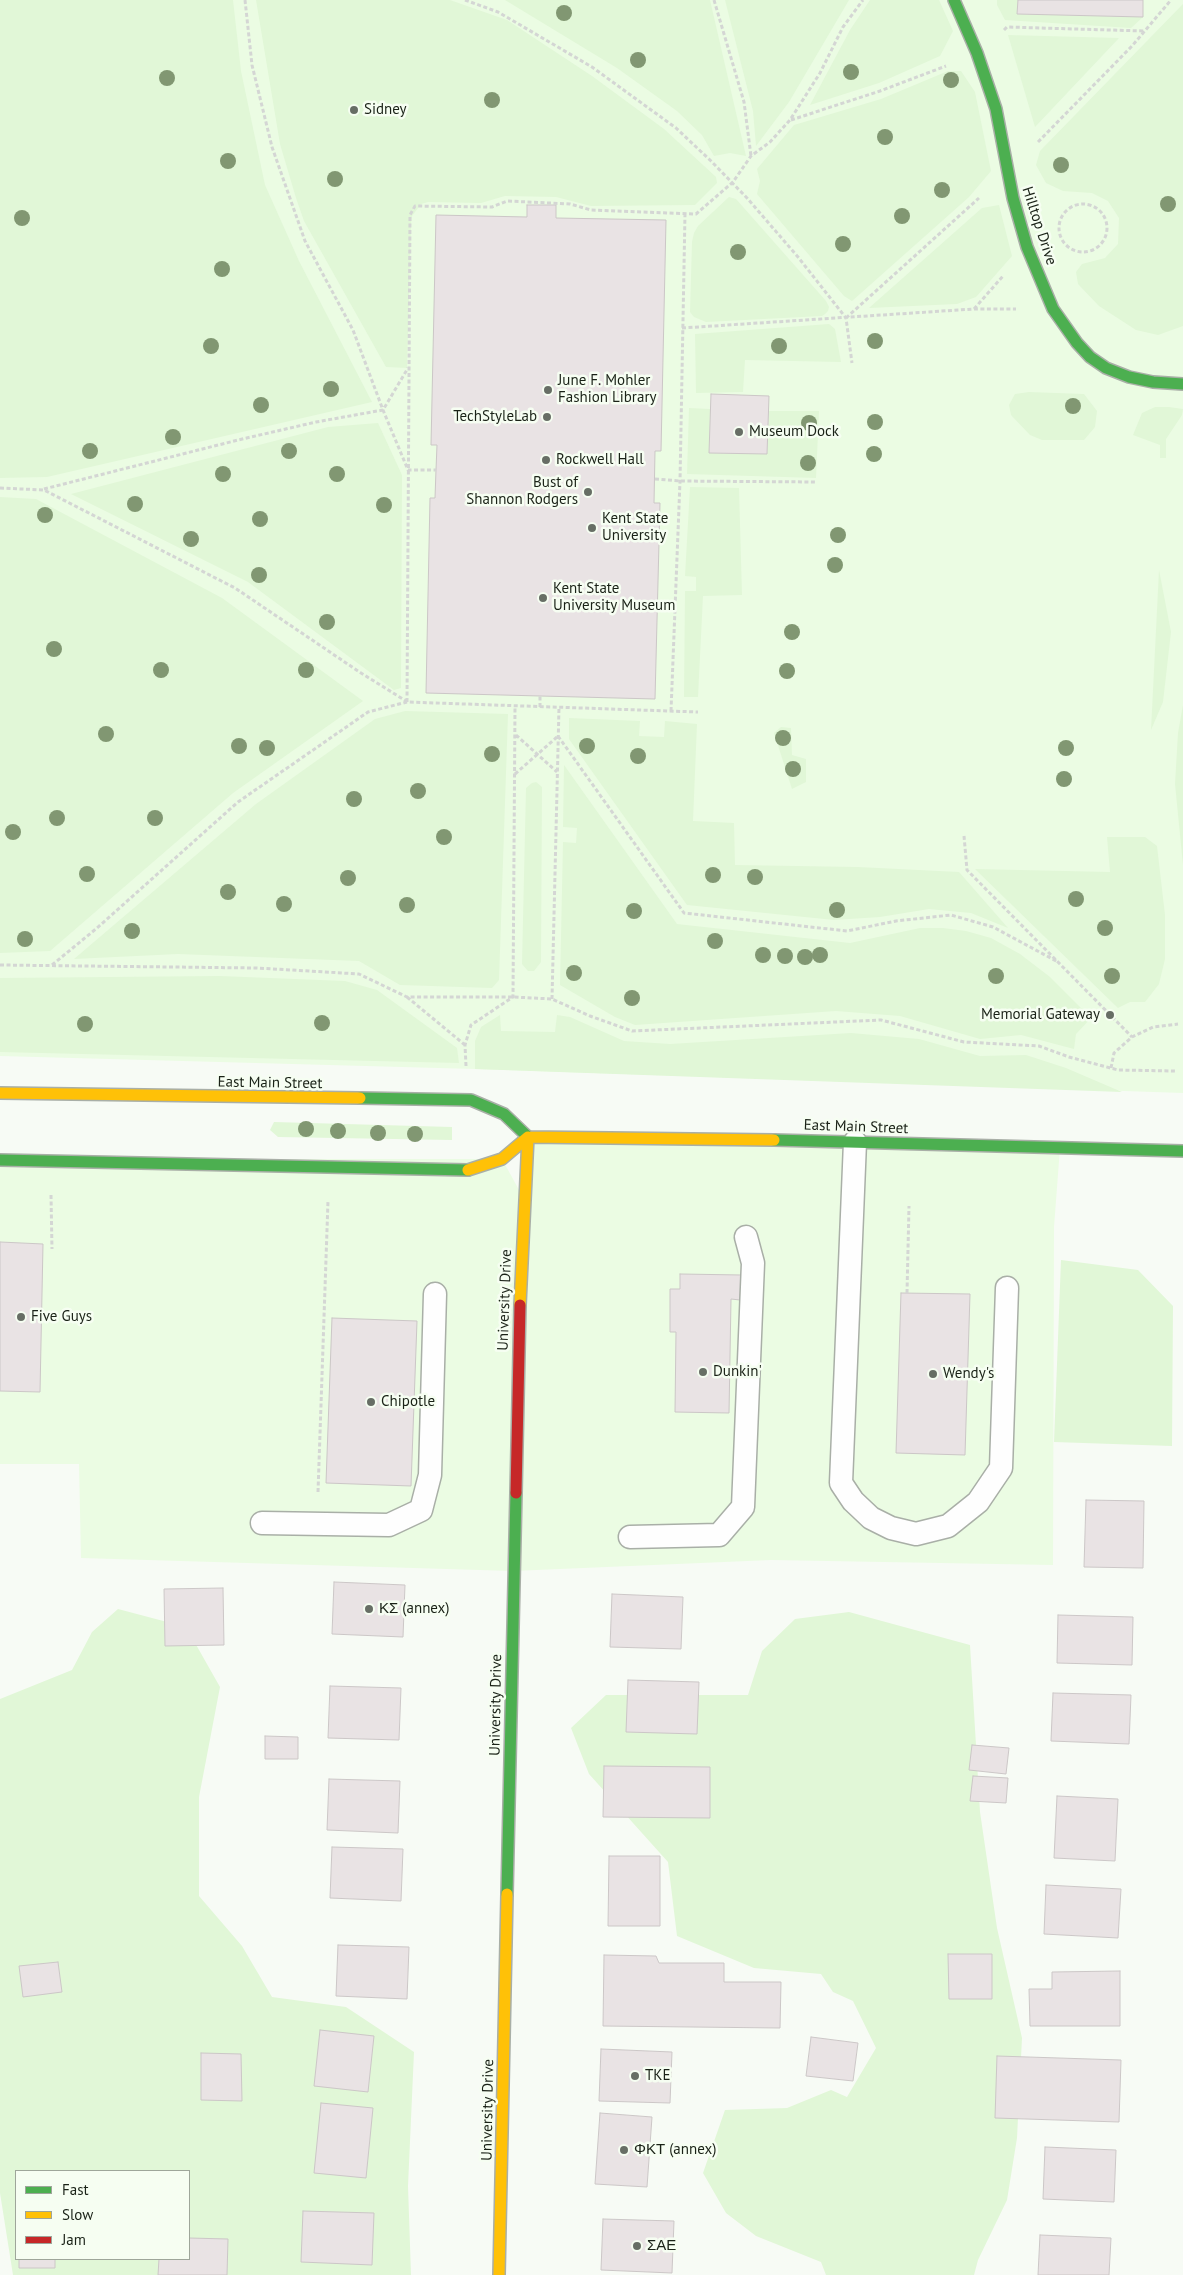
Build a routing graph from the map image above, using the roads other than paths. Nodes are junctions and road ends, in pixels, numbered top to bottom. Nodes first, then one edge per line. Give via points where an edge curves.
1 (954, 0) edge
2 (1183, 384) edge
3 (0, 1093) edge
4 (528, 1137) junction
5 (855, 1142) junction
6 (1183, 1151) edge
7 (0, 1160) edge
8 (746, 1237) dead end
9 (1007, 1288) dead end
10 (435, 1294) dead end
11 (262, 1523) dead end
12 (630, 1537) dead end
13 (499, 2275) edge

1 - 2 main road, Hilltop Drive via 996,109 1007,172 1027,247 1053,309 1077,343 1106,368 1129,377
3 - 4 main road, East Main Street via 471,1100 504,1114
4 - 5 main road, East Main Street
4 - 7 main road via 502,1159 473,1170
4 - 13 main road, University Drive via 519,1315
5 - 6 main road, East Main Street
5 - 9 lane via 841,1483 853,1501 871,1518 891,1528 916,1534 948,1526 978,1502 1001,1468
8 - 12 lane via 753,1263 743,1507 719,1535
10 - 11 lane via 430,1475 421,1510 389,1525

